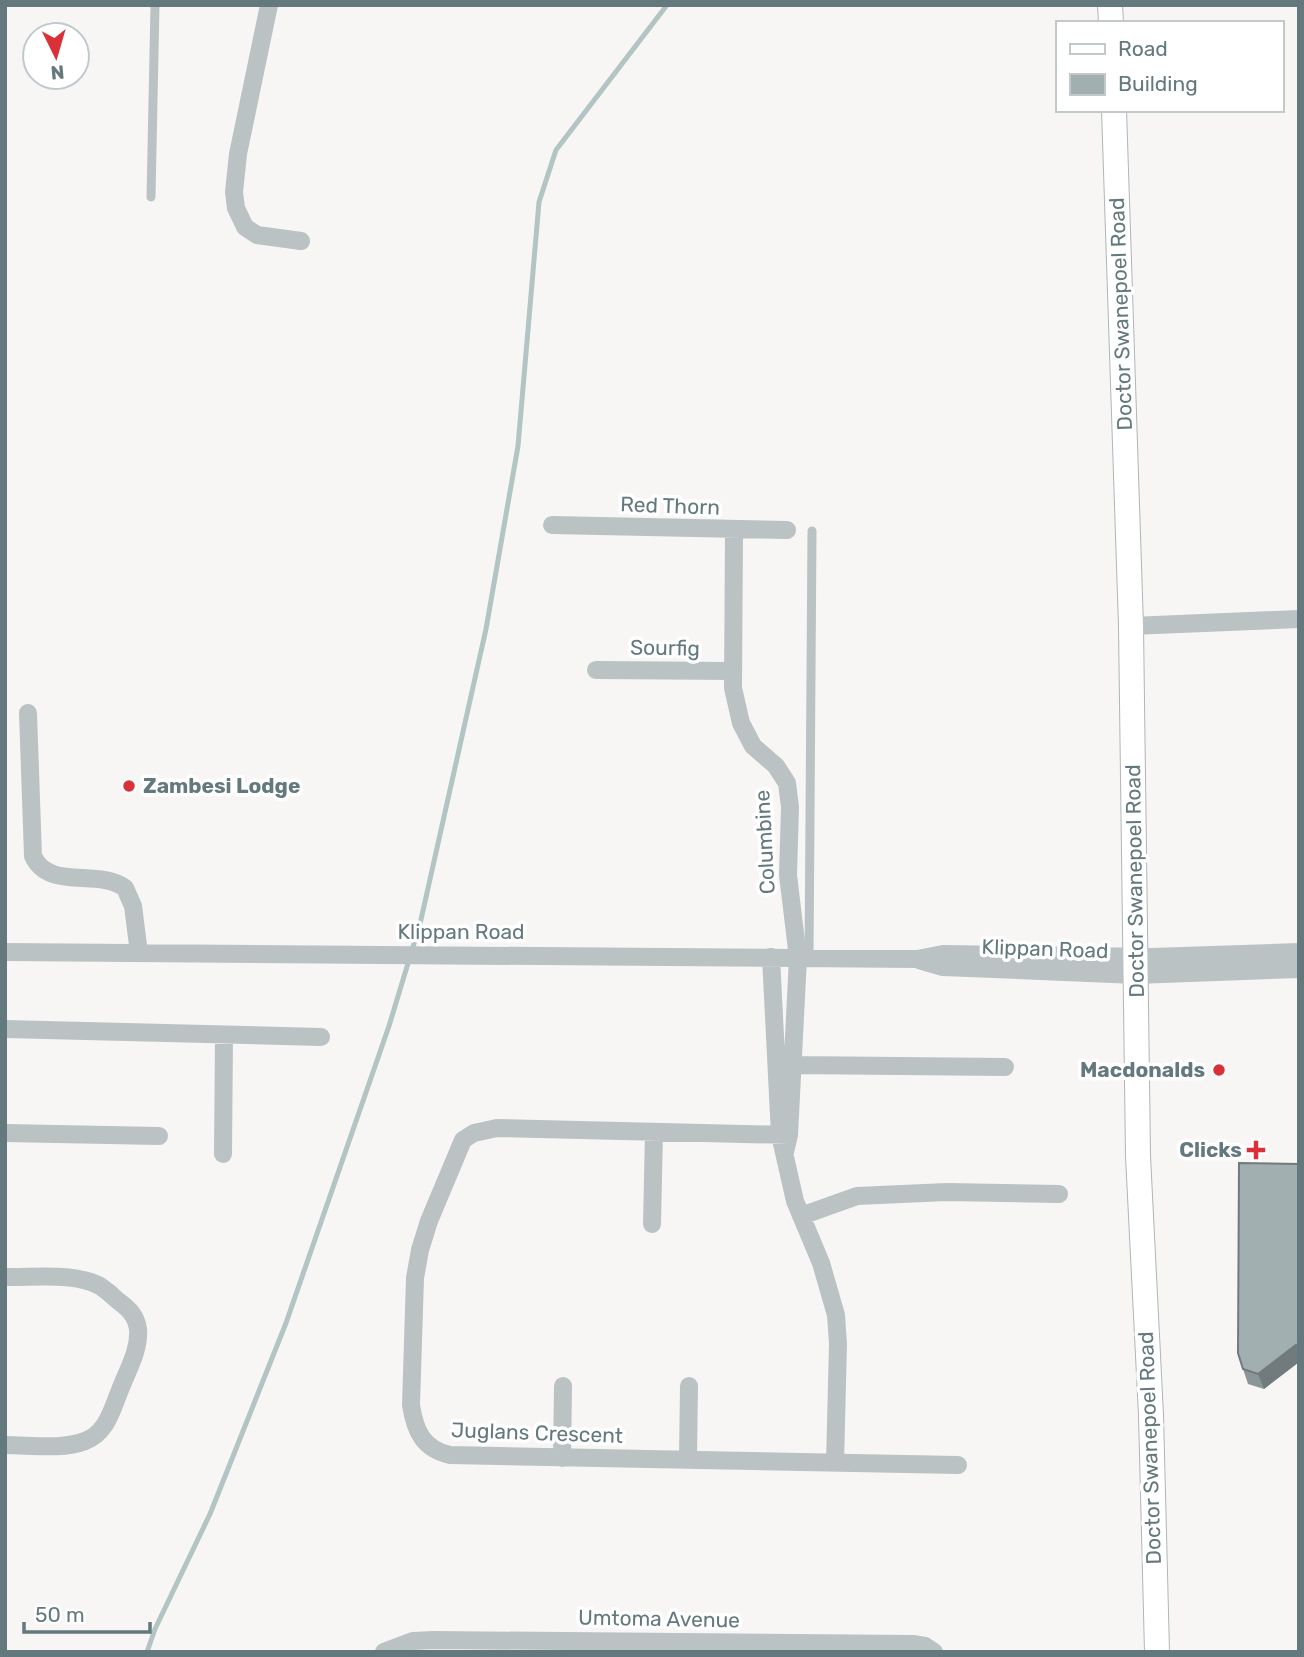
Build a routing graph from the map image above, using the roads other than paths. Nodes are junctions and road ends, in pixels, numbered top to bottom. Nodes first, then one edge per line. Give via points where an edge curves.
1 (155, 5) edge
2 (269, 5) edge
3 (1114, 112) edge
4 (1126, 112) edge
5 (151, 197) dead end
6 (302, 241) dead end
7 (552, 525) dead end
8 (734, 530) junction
9 (787, 530) dead end
10 (812, 531) dead end
11 (1299, 619) edge
12 (1137, 626) junction
13 (596, 670) dead end
14 (733, 671) junction
15 (28, 713) dead end
16 (5, 952) edge
17 (1299, 952) edge
18 (139, 953) junction
19 (771, 957) junction
20 (804, 958) junction
21 (1144, 966) junction
22 (1299, 969) edge
23 (5, 1029) edge
24 (223, 1035) junction
25 (321, 1037) dead end
26 (793, 1065) junction
27 (1005, 1067) dead end
28 (654, 1132) junction
29 (5, 1133) edge
30 (159, 1136) dead end
31 (785, 1141) junction
32 (223, 1154) dead end
33 (1059, 1194) dead end
34 (801, 1216) junction
35 (652, 1224) dead end
36 (5, 1278) edge
37 (563, 1386) dead end
38 (689, 1386) dead end
39 (5, 1444) edge
40 (562, 1458) junction
41 (688, 1460) junction
42 (835, 1463) junction
43 (958, 1465) dead end
44 (384, 1652) edge
45 (934, 1652) edge
46 (1157, 1652) edge
47 (1164, 1652) edge

1 - 5 lane
2 - 6 street via 237,163 236,208 245,227 257,235
3 - 12 main road, Doctor Swanepoel Road
4 - 12 main road, Doctor Swanepoel Road
7 - 8 street, Red Thorn
8 - 9 street, Red Thorn
8 - 14 street, Columbine
10 - 20 lane
11 - 12 street
12 - 21 main road, Doctor Swanepoel Road
13 - 14 street, Sourfig
14 - 20 street, Columbine via 741,723 753,746 787,783 788,875
15 - 18 street via 33,856 38,867 47,873 110,881 125,888 133,906
16 - 18 street, Klippan Road
17 - 21 street, Klippan Road
18 - 19 street, Klippan Road
19 - 20 street, Klippan Road
19 - 31 street
20 - 21 street, Klippan Road via 917,959 943,967
20 - 26 street, Columbine
21 - 22 street, Klippan Road
21 - 46 main road, Doctor Swanepoel Road via 1138,1156
21 - 47 main road, Doctor Swanepoel Road via 1158,1575
23 - 24 street
24 - 25 street
24 - 32 street
26 - 27 street
26 - 31 street, Columbine
28 - 31 street, Juglans Crescent
28 - 35 street
28 - 40 street, Juglans Crescent via 497,1128 474,1133 463,1140 457,1152 420,1250 411,1405 419,1436 437,1452 450,1455
29 - 30 street
31 - 34 street via 788,1180
33 - 34 street via 858,1196
34 - 42 street via 836,1315
36 - 39 street via 67,1279 101,1286 129,1309 138,1330 133,1358 111,1413 96,1434 71,1444
37 - 40 street
38 - 41 street
40 - 41 street, Juglans Crescent
41 - 42 street, Juglans Crescent
42 - 43 street, Juglans Crescent
44 - 45 street, Umtoma Avenue via 413,1641 448,1640 913,1644

